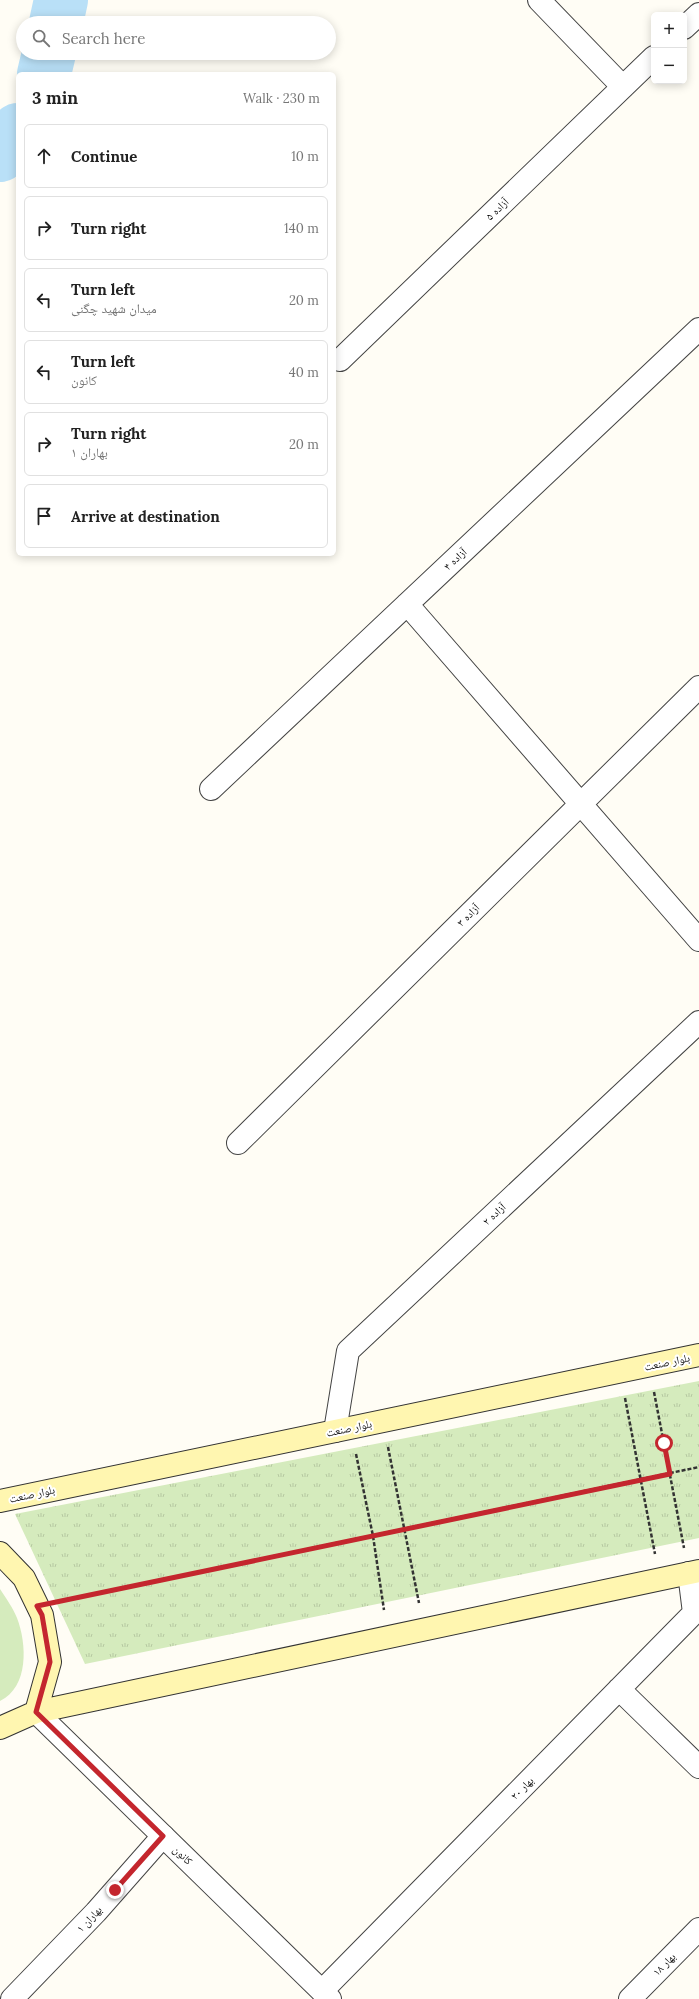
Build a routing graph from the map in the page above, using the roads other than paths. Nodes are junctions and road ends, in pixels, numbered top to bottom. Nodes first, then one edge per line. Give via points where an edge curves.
1 (539, 0) edge
2 (699, 14) edge
3 (687, 25) edge
4 (651, 60) edge
5 (623, 87) junction
6 (699, 329) edge
7 (340, 360) dead end
8 (407, 604) junction
9 (699, 687) edge
10 (211, 788) dead end
11 (580, 804) junction
12 (699, 940) edge
13 (699, 1022) edge
14 (238, 1143) dead end
15 (696, 1353) edge
16 (343, 1429) junction
17 (0, 1501) edge
18 (0, 1553) edge
19 (694, 1572) edge
20 (619, 1689) junction
21 (36, 1712) junction
22 (0, 1728) edge
23 (699, 1767) edge
24 (163, 1836) junction
25 (699, 1929) edge
26 (326, 1995) edge
27 (12, 1999) edge
28 (630, 1999) edge

1 - 5 street
2 - 3 street
4 - 5 street, آزاده ۵
5 - 7 street, آزاده ۵
6 - 8 street, آزاده ۴
8 - 10 street, آزاده ۴
8 - 11 street
9 - 11 street, آزاده ۳
11 - 12 street
11 - 14 street, آزاده ۳
13 - 16 street, آزاده ۲ via 348,1351
15 - 16 main road, بلوار صنعت via 649,1366
16 - 17 main road, بلوار صنعت
18 - 21 main road via 24,1578 42,1615 50,1662
19 - 20 street, بهار ۲۰ via 694,1613
19 - 21 main road
20 - 23 street
20 - 26 street, بهار ۲۰
21 - 22 main road
21 - 24 street, کانون
24 - 26 street, کانون
24 - 27 street, بهاران ۱ via 96,1912
25 - 28 street, بهار ۱۸

